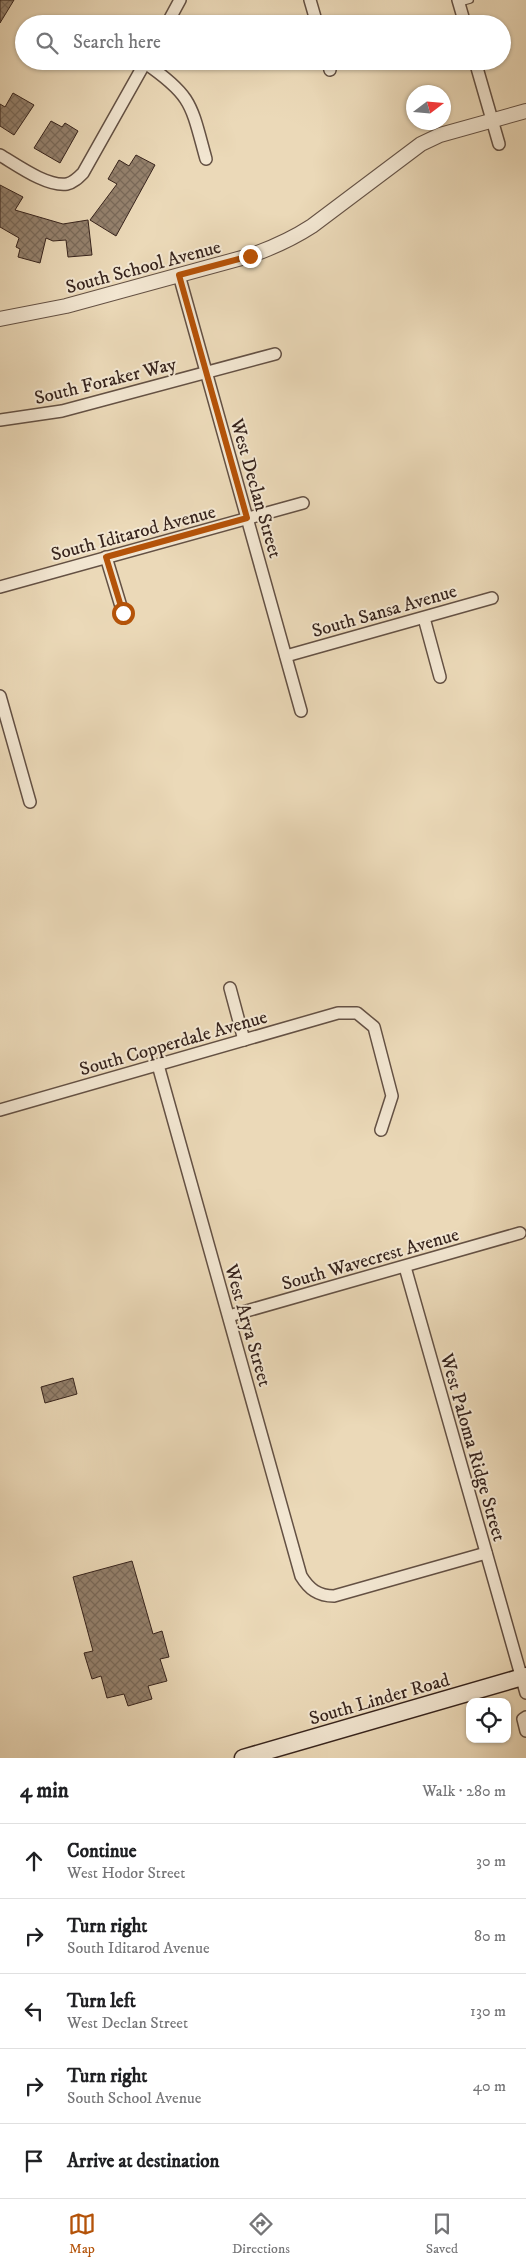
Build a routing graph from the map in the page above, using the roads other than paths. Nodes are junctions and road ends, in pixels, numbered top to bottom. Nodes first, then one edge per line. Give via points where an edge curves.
1 (180, 0) edge
2 (310, 0) edge
3 (462, 1) edge
4 (172, 15) edge
5 (314, 15) edge
6 (464, 15) edge
7 (142, 70) edge
8 (157, 70) edge
9 (478, 70) edge
10 (526, 111) edge
11 (492, 121) junction
12 (499, 144) dead end
13 (0, 155) edge
14 (206, 159) dead end
15 (179, 275) junction
16 (0, 319) edge
17 (275, 354) dead end
18 (206, 372) junction
19 (0, 420) edge
20 (303, 503) dead end
21 (247, 518) junction
22 (106, 557) junction
23 (0, 586) edge
24 (492, 598) dead end
25 (123, 613) dead end
26 (424, 618) junction
27 (286, 656) junction
28 (440, 677) dead end
29 (0, 696) edge
30 (301, 711) dead end
31 (12, 739) junction
32 (0, 743) edge
33 (30, 802) dead end
34 (230, 988) dead end
35 (244, 1040) junction
36 (158, 1065) junction
37 (0, 1110) edge
38 (380, 1130) dead end
39 (520, 1233) dead end
40 (405, 1267) junction
41 (229, 1316) junction
42 (486, 1553) junction
43 (525, 1682) edge
44 (526, 1717) edge
45 (526, 1731) edge
46 (243, 1758) edge

1 - 4 street
2 - 5 street
3 - 6 street
7 - 13 street via 83,174 76,180 69,184 50,183
8 - 14 street via 184,94
9 - 11 street
10 - 11 street, South School Avenue
11 - 12 street
11 - 15 street, South School Avenue via 440,135 421,144 294,238 250,256
15 - 16 street, South School Avenue via 66,306
15 - 18 street, West Declan Street
17 - 18 street, South Foraker Way
18 - 19 street, South Foraker Way via 62,411
18 - 21 street, West Declan Street
20 - 21 street, South Iditarod Avenue
21 - 22 street, South Iditarod Avenue
21 - 27 street, West Declan Street
22 - 23 street, South Iditarod Avenue
22 - 25 street
24 - 26 street, South Sansa Avenue
26 - 27 street, South Sansa Avenue
26 - 28 street
27 - 30 street, West Declan Street
29 - 31 street
31 - 32 street
31 - 33 street
34 - 35 street
35 - 36 street, South Copperdale Avenue
35 - 38 street, South Copperdale Avenue via 338,1013 357,1013 374,1027 392,1096
36 - 37 street, South Copperdale Avenue
36 - 41 street, West Arya Street
39 - 40 street, South Wavecrest Avenue
40 - 41 street, South Wavecrest Avenue
40 - 42 street, West Paloma Ridge Street
41 - 42 street, West Arya Street via 301,1576 314,1591 334,1596
42 - 43 street, West Paloma Ridge Street
43 - 46 main road, South Linder Road
44 - 45 street via 523,1719

